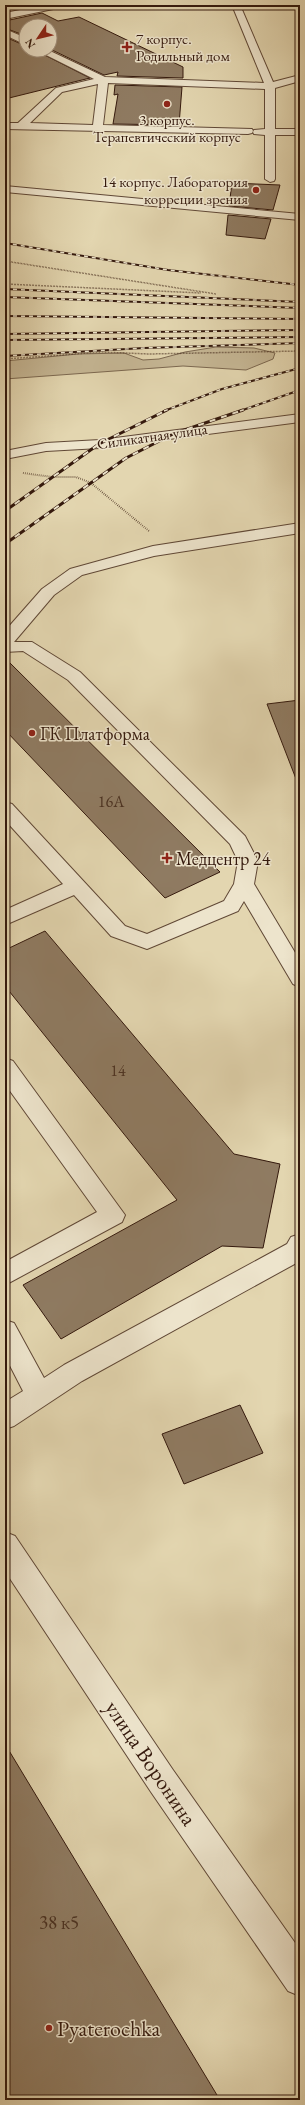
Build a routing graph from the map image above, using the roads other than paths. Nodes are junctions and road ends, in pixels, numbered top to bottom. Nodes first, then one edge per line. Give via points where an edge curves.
1 (58, 5) edge
2 (236, 5) edge
3 (5, 16) edge
4 (5, 32) edge
5 (18, 38) edge
6 (58, 58) edge
7 (300, 78) edge
8 (103, 80) junction
9 (270, 86) junction
10 (5, 126) edge
11 (21, 126) junction
12 (98, 128) junction
13 (271, 132) junction
14 (300, 132) edge
15 (270, 179) dead end
16 (5, 188) edge
17 (300, 217) edge
18 (297, 419) edge
19 (5, 454) edge
20 (300, 528) edge
21 (5, 641) edge
22 (5, 647) edge
23 (5, 808) edge
24 (244, 884) junction
25 (76, 886) junction
26 (5, 918) edge
27 (300, 979) edge
28 (5, 1067) edge
29 (300, 1244) edge
30 (5, 1274) edge
31 (5, 1331) edge
32 (39, 1395) junction
33 (5, 1417) edge
34 (5, 1546) edge
35 (300, 1978) edge

1 - 3 street
2 - 9 street
4 - 5 street
6 - 8 street
7 - 9 street
8 - 9 street
8 - 11 street via 59,90
8 - 12 street
9 - 13 street
10 - 11 street
11 - 12 street
12 - 13 street
13 - 14 street
13 - 15 street
16 - 17 street
18 - 19 street, Силикатная улица
20 - 21 street via 153,551 76,572 48,592
22 - 24 street via 26,646 74,676 238,841 248,861
23 - 25 street
24 - 25 street via 231,906 147,942 118,931
24 - 27 street
25 - 26 street
28 - 30 street via 113,1216
29 - 32 street via 296,1252 73,1373
31 - 32 street
32 - 33 street
34 - 35 street, улица Воронина via 162,1781

